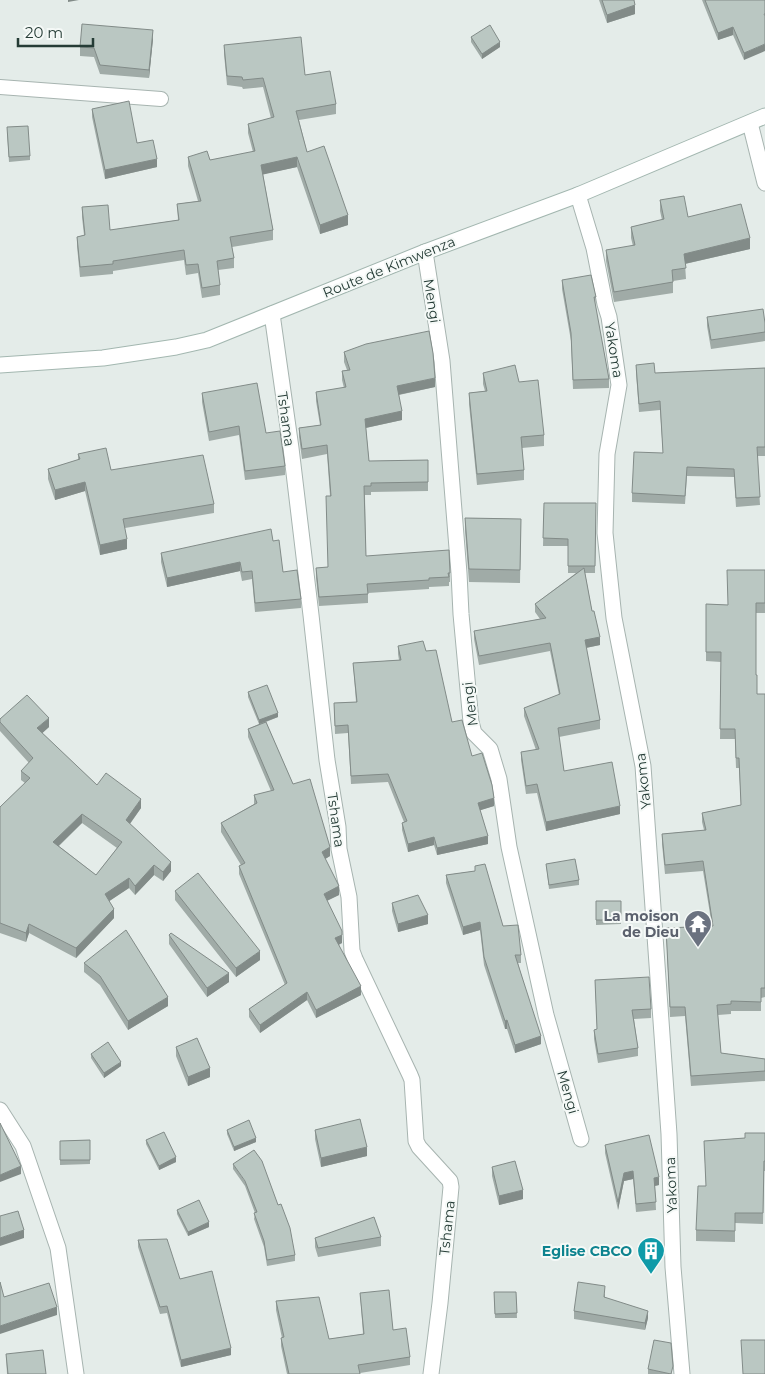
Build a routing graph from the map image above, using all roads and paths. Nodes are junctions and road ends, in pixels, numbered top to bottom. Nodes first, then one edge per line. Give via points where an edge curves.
1 (0, 87) edge
2 (161, 99) dead end
3 (765, 116) edge
4 (750, 123) junction
5 (765, 183) edge
6 (578, 195) junction
7 (425, 252) junction
8 (272, 314) junction
9 (0, 365) edge
10 (0, 1110) edge
11 (581, 1139) dead end
12 (76, 1374) edge
13 (431, 1374) edge
14 (682, 1374) edge

1 - 2 lane
3 - 4 street, Route de Kimwenza
4 - 5 street
4 - 6 street, Route de Kimwenza
6 - 7 street, Route de Kimwenza
6 - 14 street, Yakoma via 609,317 619,385 606,454 605,533 614,618 643,766
7 - 8 street, Route de Kimwenza
7 - 11 street, Mengi via 442,361 471,722 474,733 490,749 500,779 509,847 546,1015
8 - 9 street, Route de Kimwenza via 207,340 184,345 103,358
8 - 13 street, Tshama via 327,760 349,897 352,951 412,1080 416,1140 450,1181 451,1187
10 - 12 street via 23,1146 58,1248

